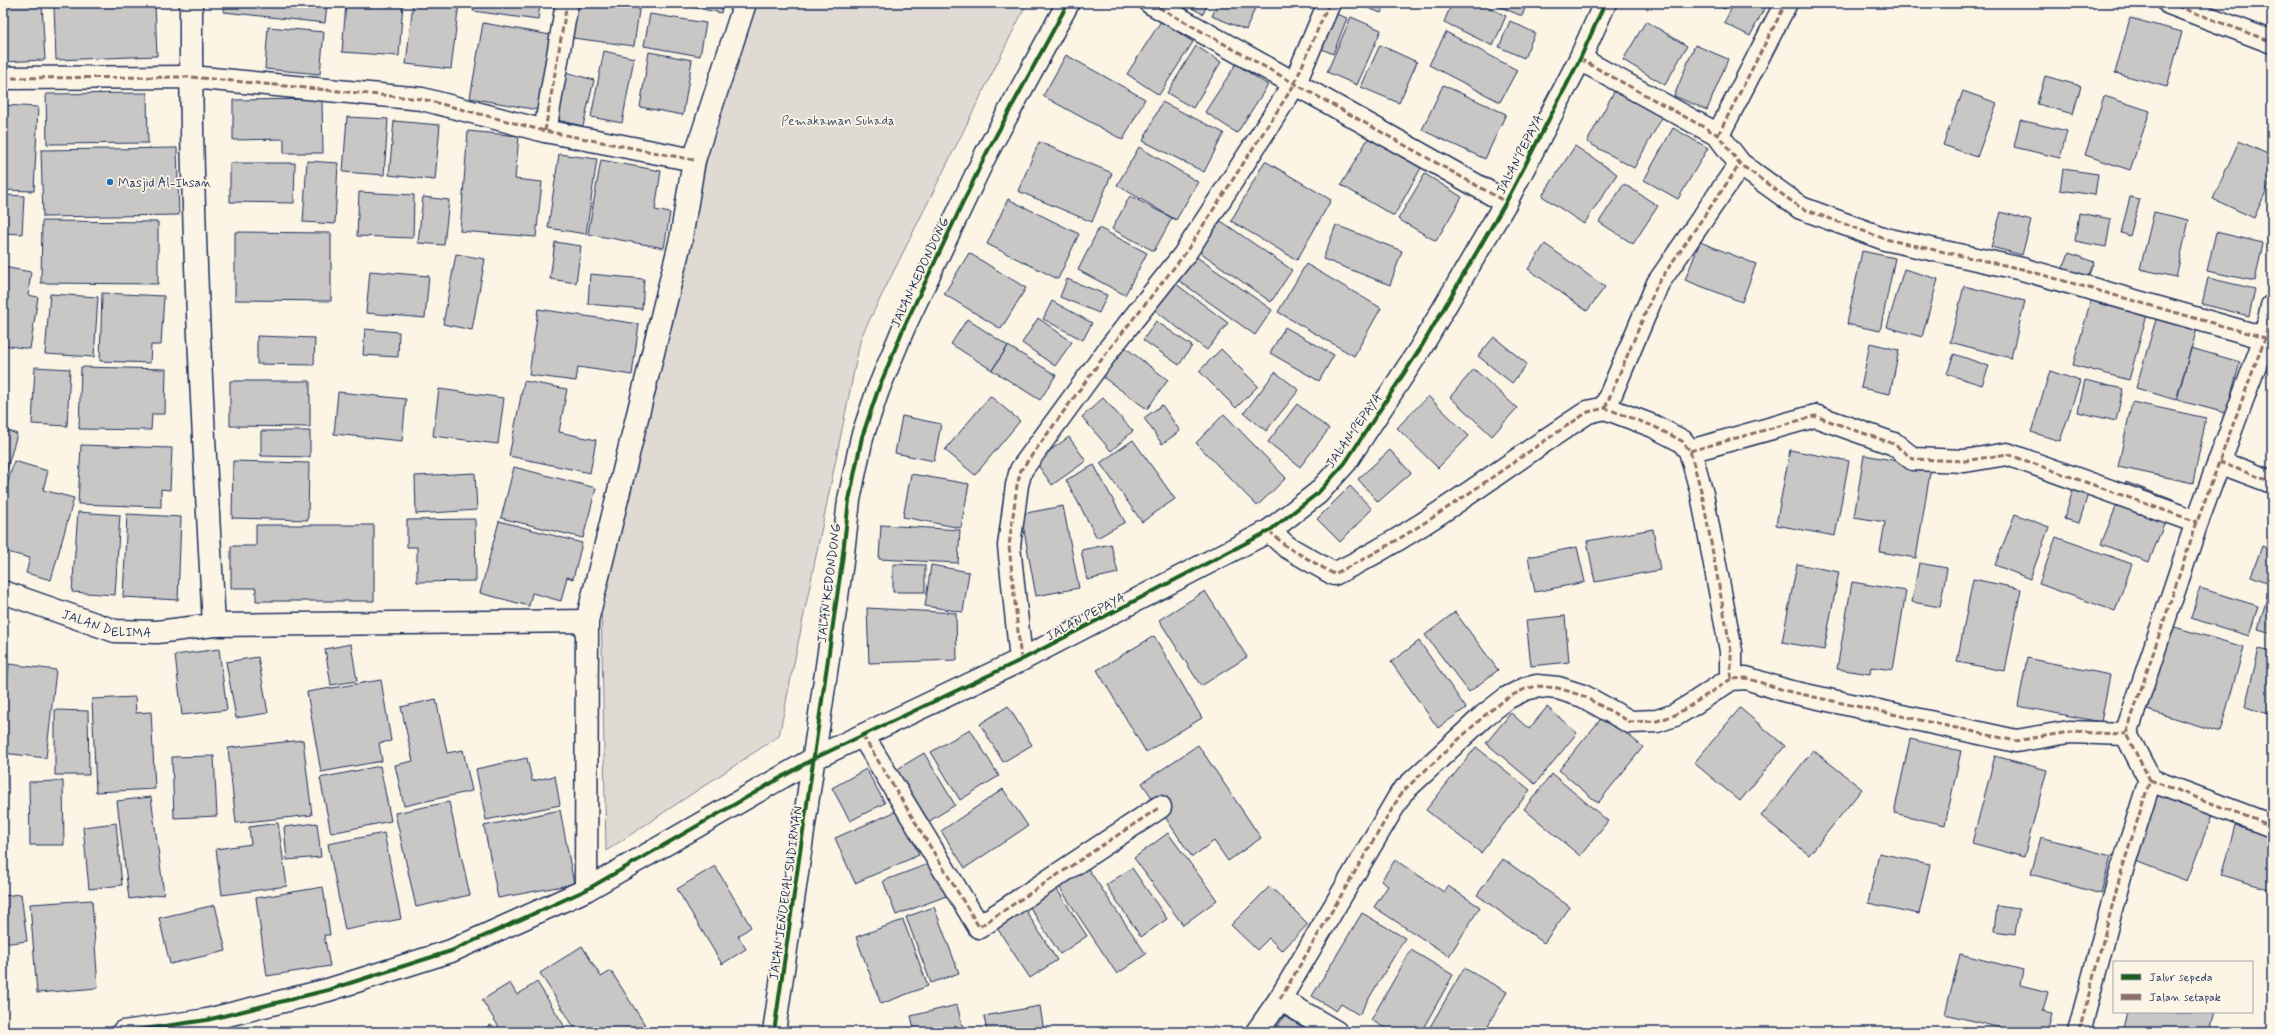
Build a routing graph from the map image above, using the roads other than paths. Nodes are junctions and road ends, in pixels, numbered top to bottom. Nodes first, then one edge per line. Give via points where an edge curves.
1 (191, 3) edge
2 (567, 3) edge
3 (745, 3) edge
4 (1068, 3) edge
5 (1152, 3) edge
6 (1329, 3) edge
7 (1605, 3) edge
8 (1786, 3) edge
9 (2169, 3) edge
10 (2272, 42) edge
11 (1580, 60) junction
12 (191, 77) junction
13 (3, 78) edge
14 (1294, 85) junction
15 (545, 131) junction
16 (1718, 135) junction
17 (694, 160) junction
18 (1740, 164) junction
19 (1506, 202) junction
20 (2272, 306) edge
21 (2265, 338) junction
22 (1605, 408) junction
23 (1690, 451) junction
24 (2219, 462) junction
25 (2272, 482) edge
26 (2197, 522) junction
27 (1269, 531) junction
28 (3, 592) edge
29 (587, 621) junction
30 (214, 625) junction
31 (1021, 660) junction
32 (1731, 679) junction
33 (2126, 734) junction
34 (863, 736) junction
35 (815, 758) junction
36 (2150, 780) junction
37 (1160, 807) dead end
38 (2272, 826) edge
39 (586, 890) junction
40 (1280, 999) junction
41 (123, 1032) edge
42 (774, 1032) edge
43 (1257, 1032) edge
44 (1336, 1032) edge
45 (2079, 1032) edge

1 - 12 street
2 - 15 street
3 - 17 street
4 - 35 street, JALAN KEDONDONG via 986,154 904,327 862,437 849,500
5 - 14 street
6 - 14 street
7 - 11 street, JALAN PEPAYA
8 - 16 street
9 - 10 street
11 - 16 street
11 - 19 street, JALAN PEPAYA
12 - 13 street
12 - 15 street via 422,99
12 - 30 street via 198,329
14 - 19 street
14 - 31 street via 1184,255 1110,348 1021,470 1010,546
15 - 17 street
16 - 18 street
17 - 29 street via 681,239
18 - 21 street via 1801,208 1885,239 2022,269
18 - 22 street via 1658,283
19 - 27 street, JALAN PEPAYA via 1420,350 1345,463 1318,493
20 - 21 street
21 - 24 street
22 - 23 street via 1670,433 1682,441
22 - 27 street via 1588,412 1442,511 1356,564 1334,574 1287,547
23 - 26 street via 1815,416 1894,444 1913,459 1965,461 2007,454
23 - 32 street via 1702,494 1729,644
24 - 25 street
24 - 26 street
26 - 33 street
27 - 31 street, JALAN PEPAYA
28 - 30 street, JALAN DELIMA via 115,631 157,632
29 - 30 street, JALAN DELIMA
29 - 39 street
31 - 34 street, JALAN PEPAYA
32 - 33 street via 1746,678 1787,691 2016,741 2069,732
32 - 40 street via 1675,715 1657,721 1630,722 1583,696 1558,688 1525,688 1507,698 1402,792
33 - 36 street
34 - 35 street, JALAN PEPAYA
34 - 37 street via 979,927
35 - 39 street, JALAN PEPAYA
35 - 42 street, JALAN JENDERAL SUDIRMAN
36 - 38 street
36 - 45 street via 2120,876
39 - 41 street, JALAN PEPAYA via 451,951 328,990 207,1020
40 - 43 street
40 - 44 street

